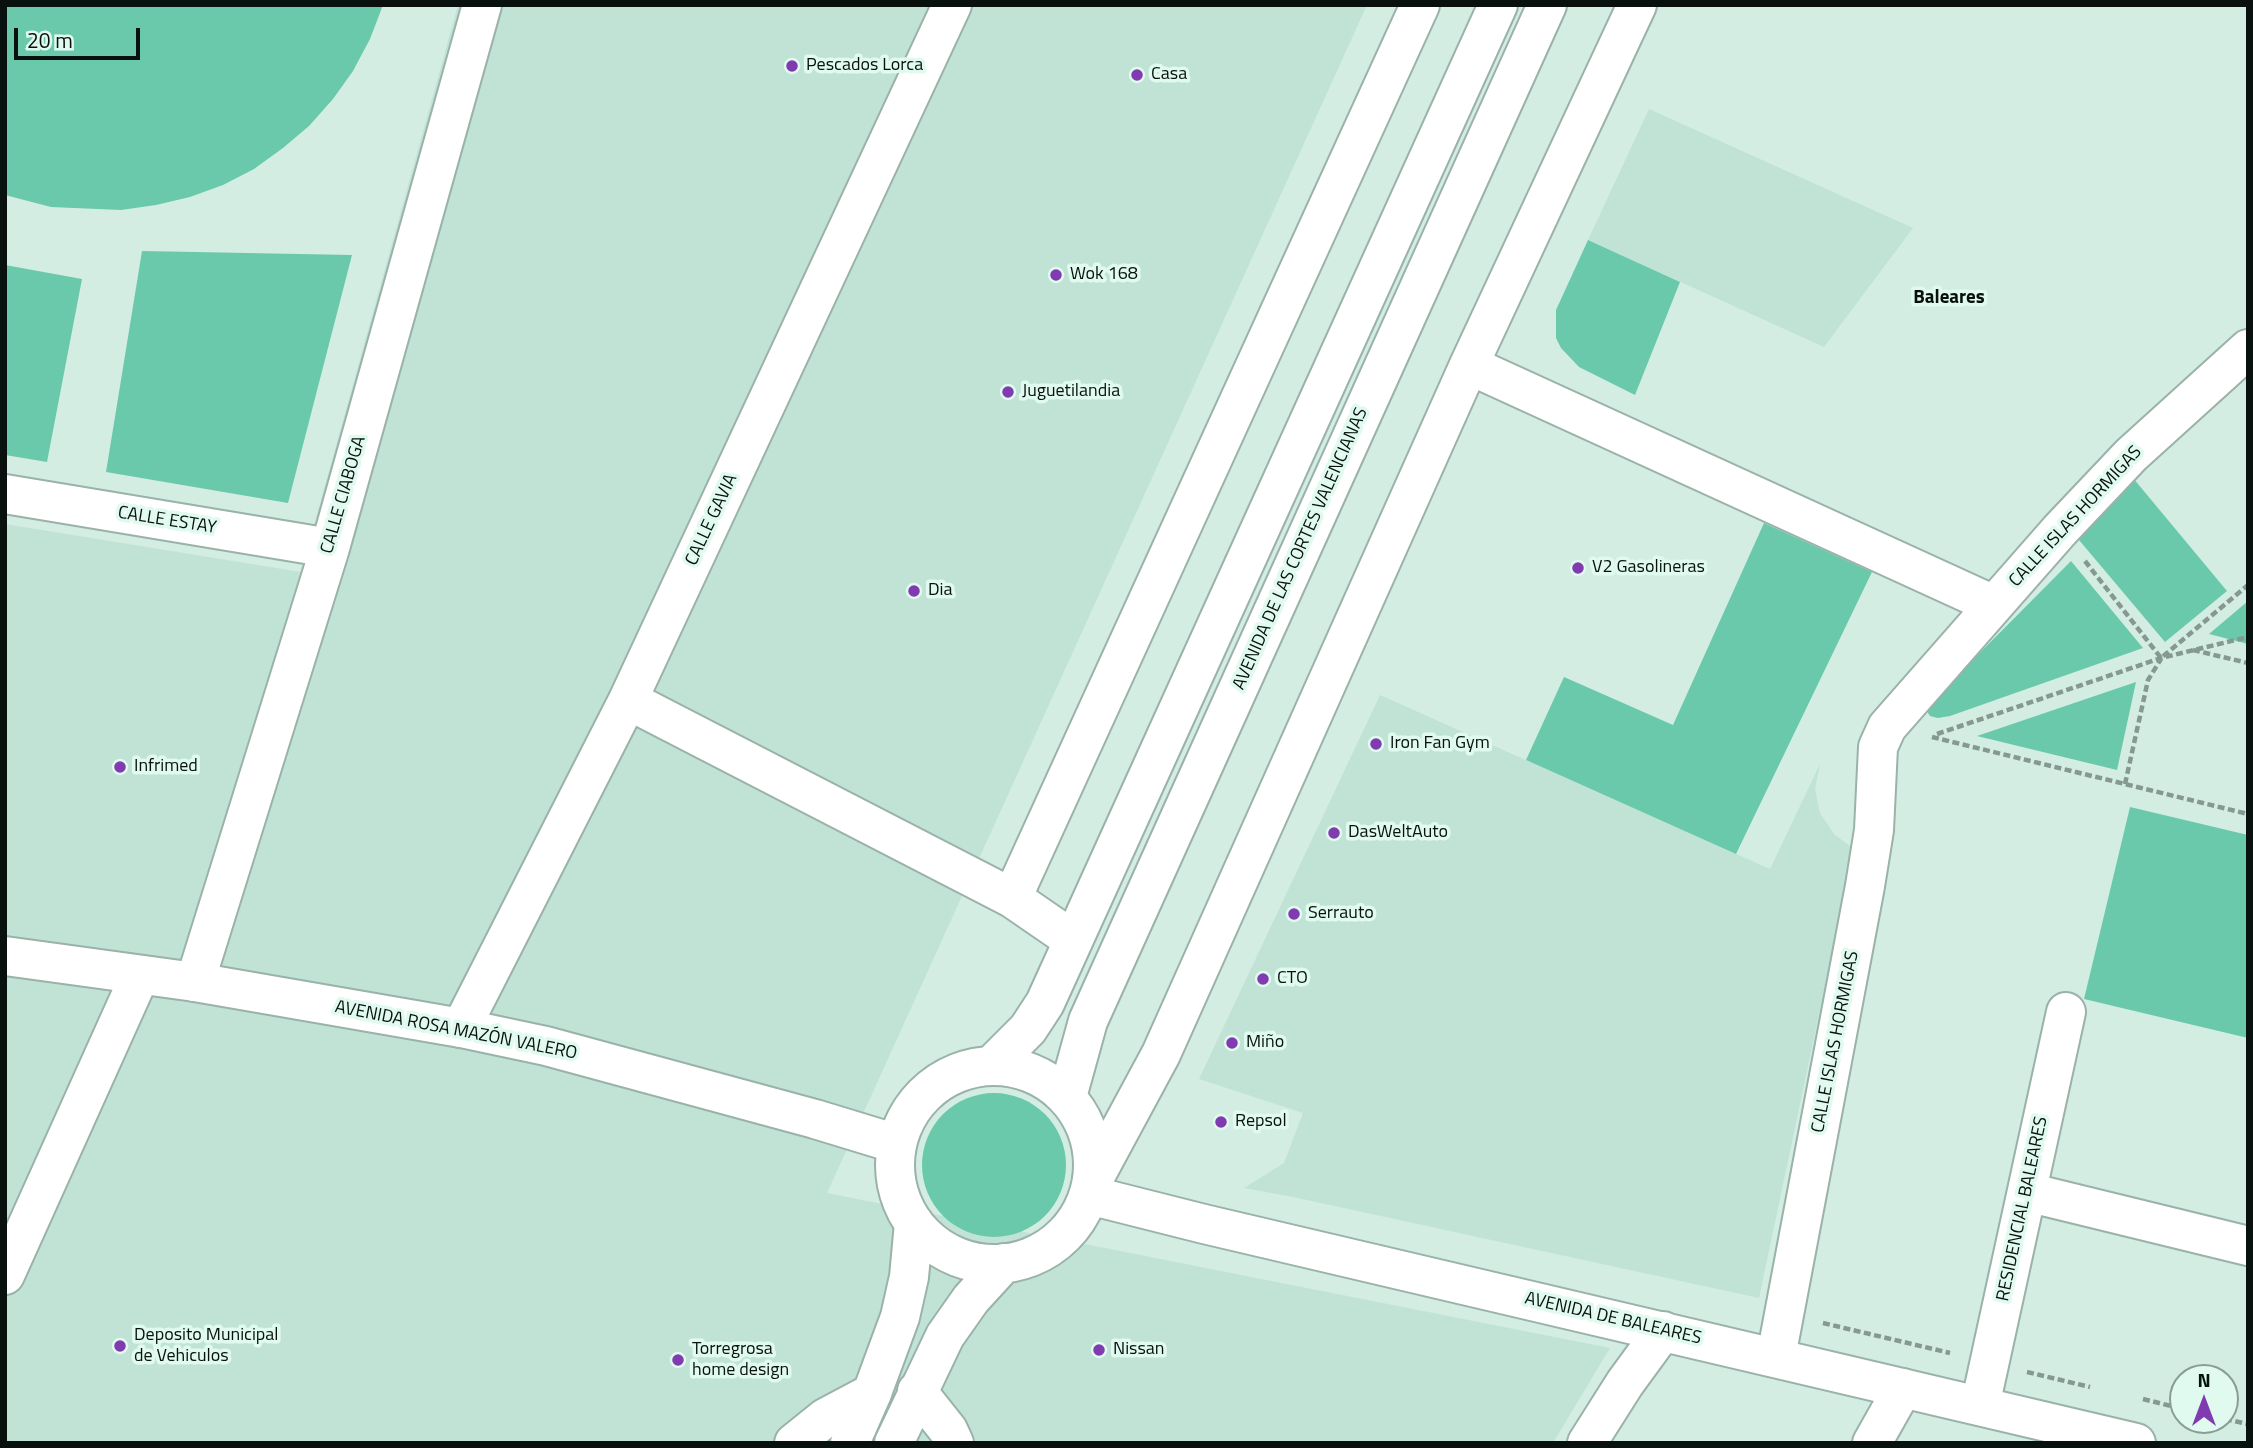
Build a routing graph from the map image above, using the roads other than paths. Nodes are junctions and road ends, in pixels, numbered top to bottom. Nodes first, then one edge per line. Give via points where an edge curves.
1 (482, 5) edge
2 (952, 5) edge
3 (1420, 5) edge
4 (1498, 5) edge
5 (1547, 5) edge
6 (1637, 5) edge
7 (2248, 349) edge
8 (1469, 365) junction
9 (5, 494) edge
10 (330, 548) junction
11 (1994, 605) junction
12 (628, 700) junction
13 (1012, 898) junction
14 (1073, 940) junction
15 (5, 956) edge
16 (141, 975) junction
17 (195, 982) junction
18 (2066, 1012) dead end
19 (461, 1028) junction
20 (991, 1066) junction
21 (1067, 1097) junction
22 (897, 1144) junction
23 (1091, 1188) junction
24 (2027, 1192) junction
25 (914, 1223) junction
26 (2248, 1246) edge
27 (1003, 1263) junction
28 (5, 1275) edge
29 (1663, 1331) junction
30 (1776, 1357) junction
31 (1903, 1388) junction
32 (917, 1391) junction
33 (872, 1393) junction
34 (1980, 1406) junction
35 (794, 1443) edge
36 (849, 1443) edge
37 (894, 1443) edge
38 (954, 1443) edge
39 (1587, 1443) edge
40 (1872, 1443) edge
41 (2136, 1443) edge

1 - 10 main road, CALLE CIABOGA
2 - 12 main road, CALLE GAVIA
3 - 13 main road
4 - 14 main road
5 - 21 main road, AVENIDA DE LAS CORTES VALENCIANAS via 1094,1009
6 - 8 main road
7 - 11 main road, CALLE ISLAS HORMIGAS via 2131,455
8 - 11 main road
8 - 23 main road via 1161,1054
9 - 10 main road, CALLE ESTAY
10 - 17 main road, CALLE CIABOGA
11 - 30 main road, CALLE ISLAS HORMIGAS via 1888,727 1878,747 1866,886
12 - 13 main road
12 - 19 main road, CALLE GAVIA
13 - 14 main road
14 - 20 main road via 1045,1003 1028,1029
15 - 16 main road, AVENIDA ROSA MAZÓN VALERO
16 - 17 main road, AVENIDA ROSA MAZÓN VALERO
16 - 28 main road
17 - 19 main road, AVENIDA ROSA MAZÓN VALERO
18 - 24 main road, RESIDENCIAL BALEARES
19 - 22 main road, AVENIDA ROSA MAZÓN VALERO via 546,1046
20 - 21 main road via 1019,1069 1045,1080
20 - 22 main road via 941,1081 906,1119
21 - 23 main road via 1084,1122 1093,1152
22 - 25 main road via 895,1172 901,1199
23 - 27 main road via 1073,1226 1059,1240 1023,1260
23 - 29 main road, AVENIDA DE BALEARES via 1204,1224
24 - 26 main road
24 - 34 main road, RESIDENCIAL BALEARES
25 - 27 main road via 953,1254 983,1263
25 - 33 main road via 900,1317
27 - 32 main road via 945,1336
29 - 30 main road, AVENIDA DE BALEARES
29 - 39 main road
30 - 31 main road, AVENIDA DE BALEARES
31 - 34 main road, AVENIDA DE BALEARES
31 - 40 main road
32 - 37 main road
32 - 38 main road
33 - 35 main road via 825,1418
33 - 36 main road
34 - 41 main road, AVENIDA DE BALEARES

